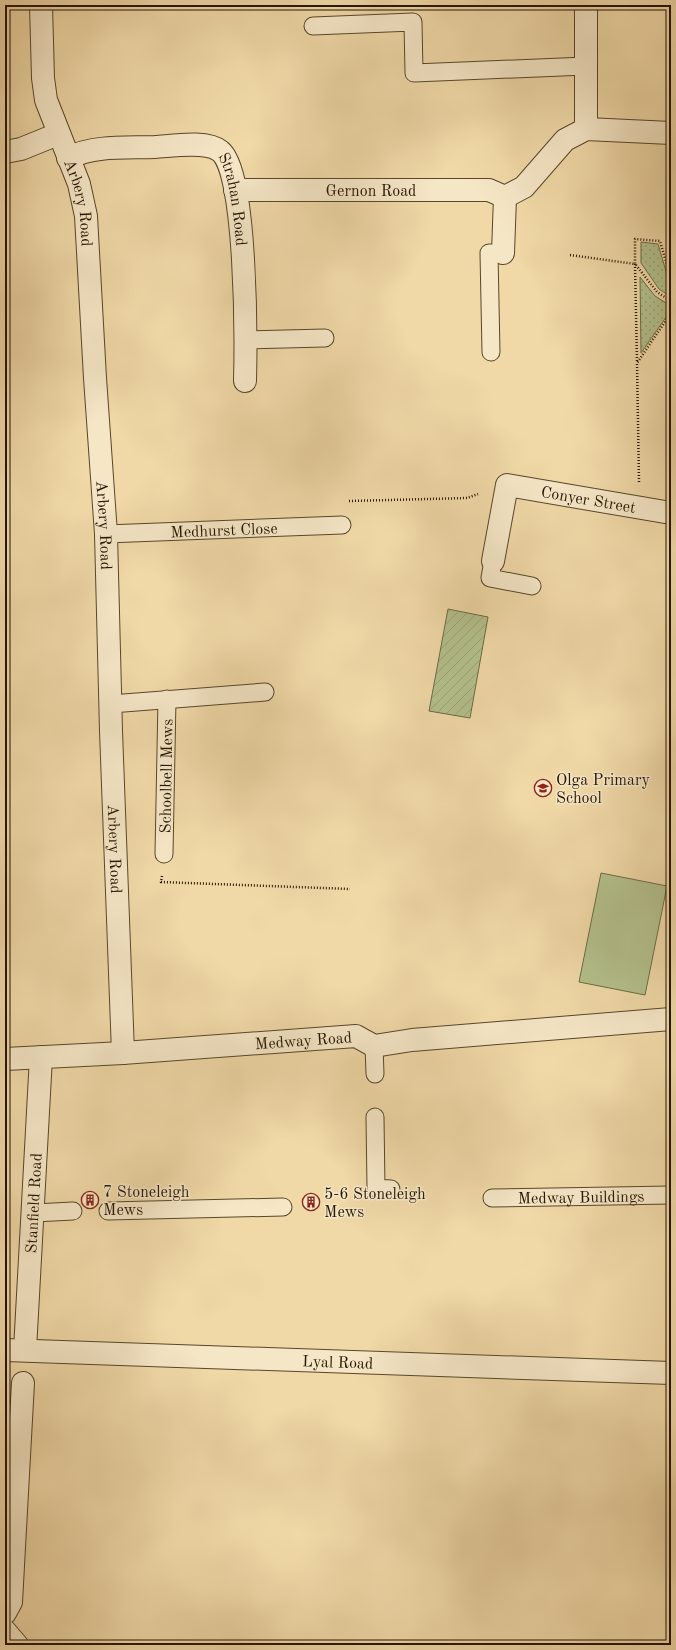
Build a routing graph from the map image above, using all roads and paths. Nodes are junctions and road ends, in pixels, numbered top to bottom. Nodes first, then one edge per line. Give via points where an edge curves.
1 (41, 5) edge
2 (586, 5) edge
3 (313, 26) dead end
4 (586, 66) junction
5 (586, 129) junction
6 (671, 133) edge
7 (58, 134) junction
8 (5, 152) edge
9 (68, 158) junction
10 (235, 190) junction
11 (505, 197) junction
12 (503, 253) joint
13 (570, 255) dead end
14 (635, 264) junction
15 (671, 279) edge
16 (671, 301) edge
17 (671, 313) edge
18 (325, 338) dead end
19 (246, 340) junction
20 (491, 352) dead end
21 (637, 363) junction
22 (245, 381) dead end
23 (639, 507) junction
24 (671, 513) edge
25 (342, 525) dead end
26 (106, 534) junction
27 (493, 561) joint
28 (532, 586) dead end
29 (265, 692) dead end
30 (166, 699) junction
31 (111, 704) junction
32 (164, 854) joint
33 (350, 889) dead end
34 (671, 1019) edge
35 (374, 1046) junction
36 (123, 1053) junction
37 (41, 1057) junction
38 (5, 1059) edge
39 (375, 1074) dead end
40 (375, 1116) dead end
41 (391, 1189) dead end
42 (671, 1195) edge
43 (492, 1198) dead end
44 (283, 1207) dead end
45 (73, 1210) dead end
46 (108, 1211) dead end
47 (34, 1213) junction
48 (15, 1350) edge
49 (671, 1373) edge
50 (23, 1383) dead end
51 (5, 1612) edge
52 (5, 1631) edge
53 (17, 1645) edge

1 - 7 street, Arbery Road via 43,83
2 - 4 street
3 - 4 lane via 413,22 414,73
4 - 5 street
5 - 6 street
5 - 11 street via 565,140 524,187
7 - 8 street via 21,149
7 - 9 street, Arbery Road
9 - 10 street, Strahan Road via 98,149 209,146 226,156
9 - 26 street, Arbery Road via 84,199 86,216 94,378
10 - 11 street, Gernon Road via 489,190
10 - 19 street, Strahan Road via 244,253
11 - 12 street
12 - 20 lane via 489,253
13 - 14 path
14 - 15 path via 635,239 660,242
14 - 16 path via 657,292
14 - 21 path
17 - 21 path
18 - 19 lane
19 - 22 street, Strahan Road
21 - 23 path
23 - 24 street, Conyer Street
23 - 27 street, Conyer Street via 507,485
25 - 26 lane, Medhurst Close
26 - 31 street, Arbery Road
27 - 28 lane via 490,578
29 - 30 lane, Schoolbell Mews
30 - 31 lane, Schoolbell Mews
30 - 32 lane, Schoolbell Mews
31 - 36 street, Arbery Road
32 - 33 path via 161,882
34 - 35 street, Medway Road
35 - 36 street, Medway Road via 356,1036
35 - 39 lane
36 - 37 street, Medway Road
37 - 38 street, Medway Road
37 - 47 street, Stanfield Road
40 - 41 lane via 376,1188
42 - 43 lane, Medway Buildings
44 - 46 lane
45 - 47 lane
47 - 48 street, Stanfield Road
48 - 49 street, Lyal Road
50 - 51 street via 11,1602
52 - 53 street

